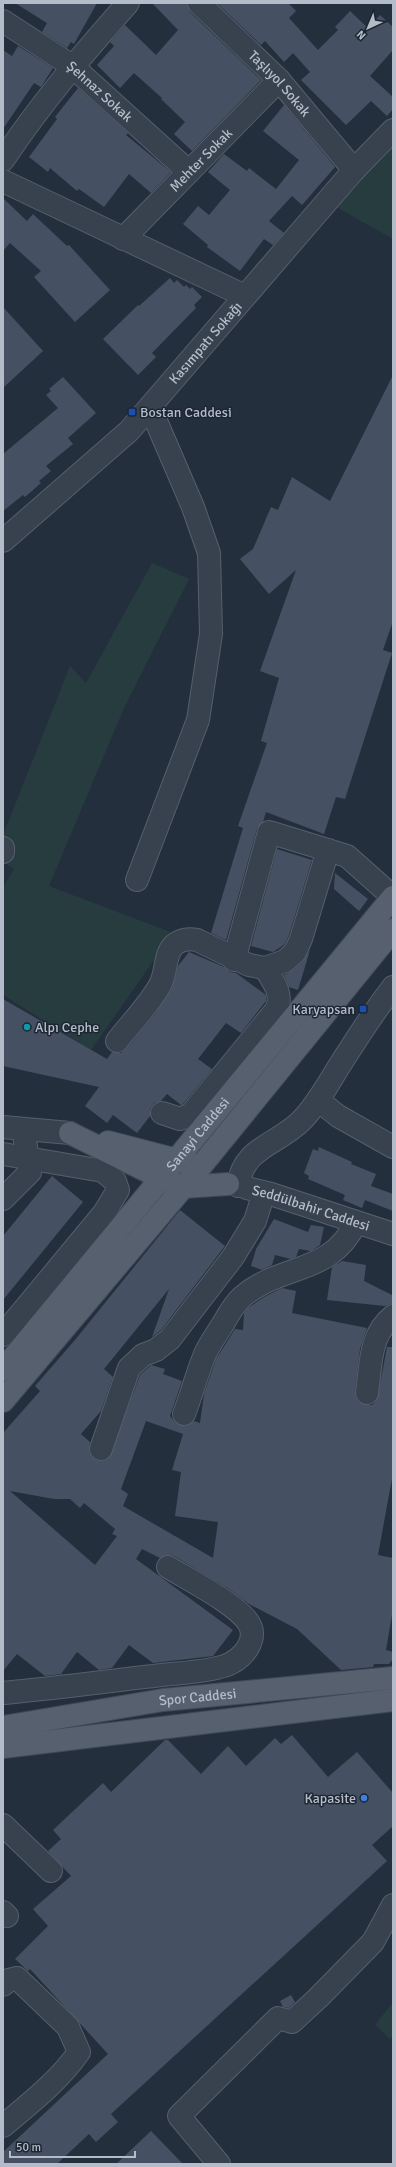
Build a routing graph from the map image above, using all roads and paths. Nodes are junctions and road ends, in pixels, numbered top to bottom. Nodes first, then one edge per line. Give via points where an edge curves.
1 (128, 3) edge
2 (199, 3) edge
3 (3, 21) edge
4 (72, 66) junction
5 (279, 80) junction
6 (393, 130) edge
7 (3, 160) edge
8 (354, 170) junction
9 (188, 171) junction
10 (3, 181) edge
11 (123, 239) junction
12 (245, 296) junction
13 (150, 407) junction
14 (3, 541) edge
15 (3, 848) edge
16 (328, 850) junction
17 (3, 852) edge
18 (138, 880) dead end
19 (393, 897) edge
20 (393, 930) edge
21 (234, 960) junction
22 (265, 968) junction
23 (393, 987) edge
24 (117, 1041) dead end
25 (318, 1100) junction
26 (162, 1113) dead end
27 (13, 1128) edge
28 (70, 1133) junction
29 (393, 1147) edge
30 (3, 1154) edge
31 (29, 1159) junction
32 (177, 1159) junction
33 (201, 1166) junction
34 (161, 1178) junction
35 (233, 1185) junction
36 (183, 1187) junction
37 (261, 1192) junction
38 (3, 1199) edge
39 (356, 1222) junction
40 (393, 1234) edge
41 (393, 1316) edge
42 (6, 1345) edge
43 (367, 1393) dead end
44 (3, 1402) edge
45 (184, 1414) dead end
46 (101, 1449) dead end
47 (168, 1567) dead end
48 (393, 1678) edge
49 (3, 1693) edge
50 (393, 1700) edge
51 (3, 1727) edge
52 (3, 1747) edge
53 (3, 1825) edge
54 (51, 1871) dead end
55 (393, 1905) edge
56 (3, 1985) edge
57 (3, 2126) edge
58 (219, 2164) edge

1 - 4 street
2 - 5 street, Taşlıyol Sokak
3 - 4 street, Şehnaz Sokak
4 - 7 street via 34,113
4 - 9 street, Şehnaz Sokak
5 - 8 street, Taşlıyol Sokak
5 - 9 street, Mehter Sokak
6 - 8 street, Kasımpatı Sokağı
8 - 12 street, Kasımpatı Sokağı
9 - 11 street, Mehter Sokak
10 - 11 street
11 - 12 street
12 - 13 street, Kasımpatı Sokağı
13 - 14 street, Kasımpatı Sokağı via 129,431
13 - 18 street via 193,507 208,554 211,634 198,720
15 - 17 street
16 - 19 street via 347,856
16 - 21 street via 270,832
16 - 22 street via 295,952 285,961
19 - 32 main road, Sanayi Caddesi
20 - 33 main road, Sanayi Caddesi
21 - 22 street via 249,966
21 - 24 street via 197,940 188,938 180,941 170,951 164,975 156,992
22 - 26 street via 279,994 276,1010 191,1114 180,1119
23 - 25 street via 362,1029
25 - 29 street via 338,1116
25 - 35 street via 293,1129 252,1155
27 - 28 street
27 - 31 street
28 - 32 main road
28 - 34 main road
30 - 31 street
31 - 38 street via 30,1172
31 - 42 street via 103,1171 114,1181 118,1190 104,1213
32 - 33 main road
32 - 34 main road, Sanayi Caddesi
33 - 35 main road
33 - 36 main road, Sanayi Caddesi
34 - 36 main road
34 - 42 main road, Sanayi Caddesi
35 - 36 main road
35 - 37 street, Seddülbahir Caddesi
36 - 44 main road, Sanayi Caddesi
37 - 39 street, Seddülbahir Caddesi
37 - 46 street via 261,1202 255,1221 233,1258 170,1339 156,1350 143,1354 129,1368
39 - 40 street, Seddülbahir Caddesi
39 - 45 street via 344,1241 326,1258 313,1265 269,1279 241,1298 203,1357
41 - 43 street via 381,1327 374,1342
47 - 49 street via 228,1604 248,1622 252,1634 251,1641 233,1663 190,1672
48 - 51 main road, Spor Caddesi via 163,1700
50 - 52 main road, Spor Caddesi
53 - 54 street
55 - 58 street via 374,1942 318,1998 292,2022 278,2018 179,2116
56 - 57 street via 17,1978 68,2027 79,2052 55,2080

